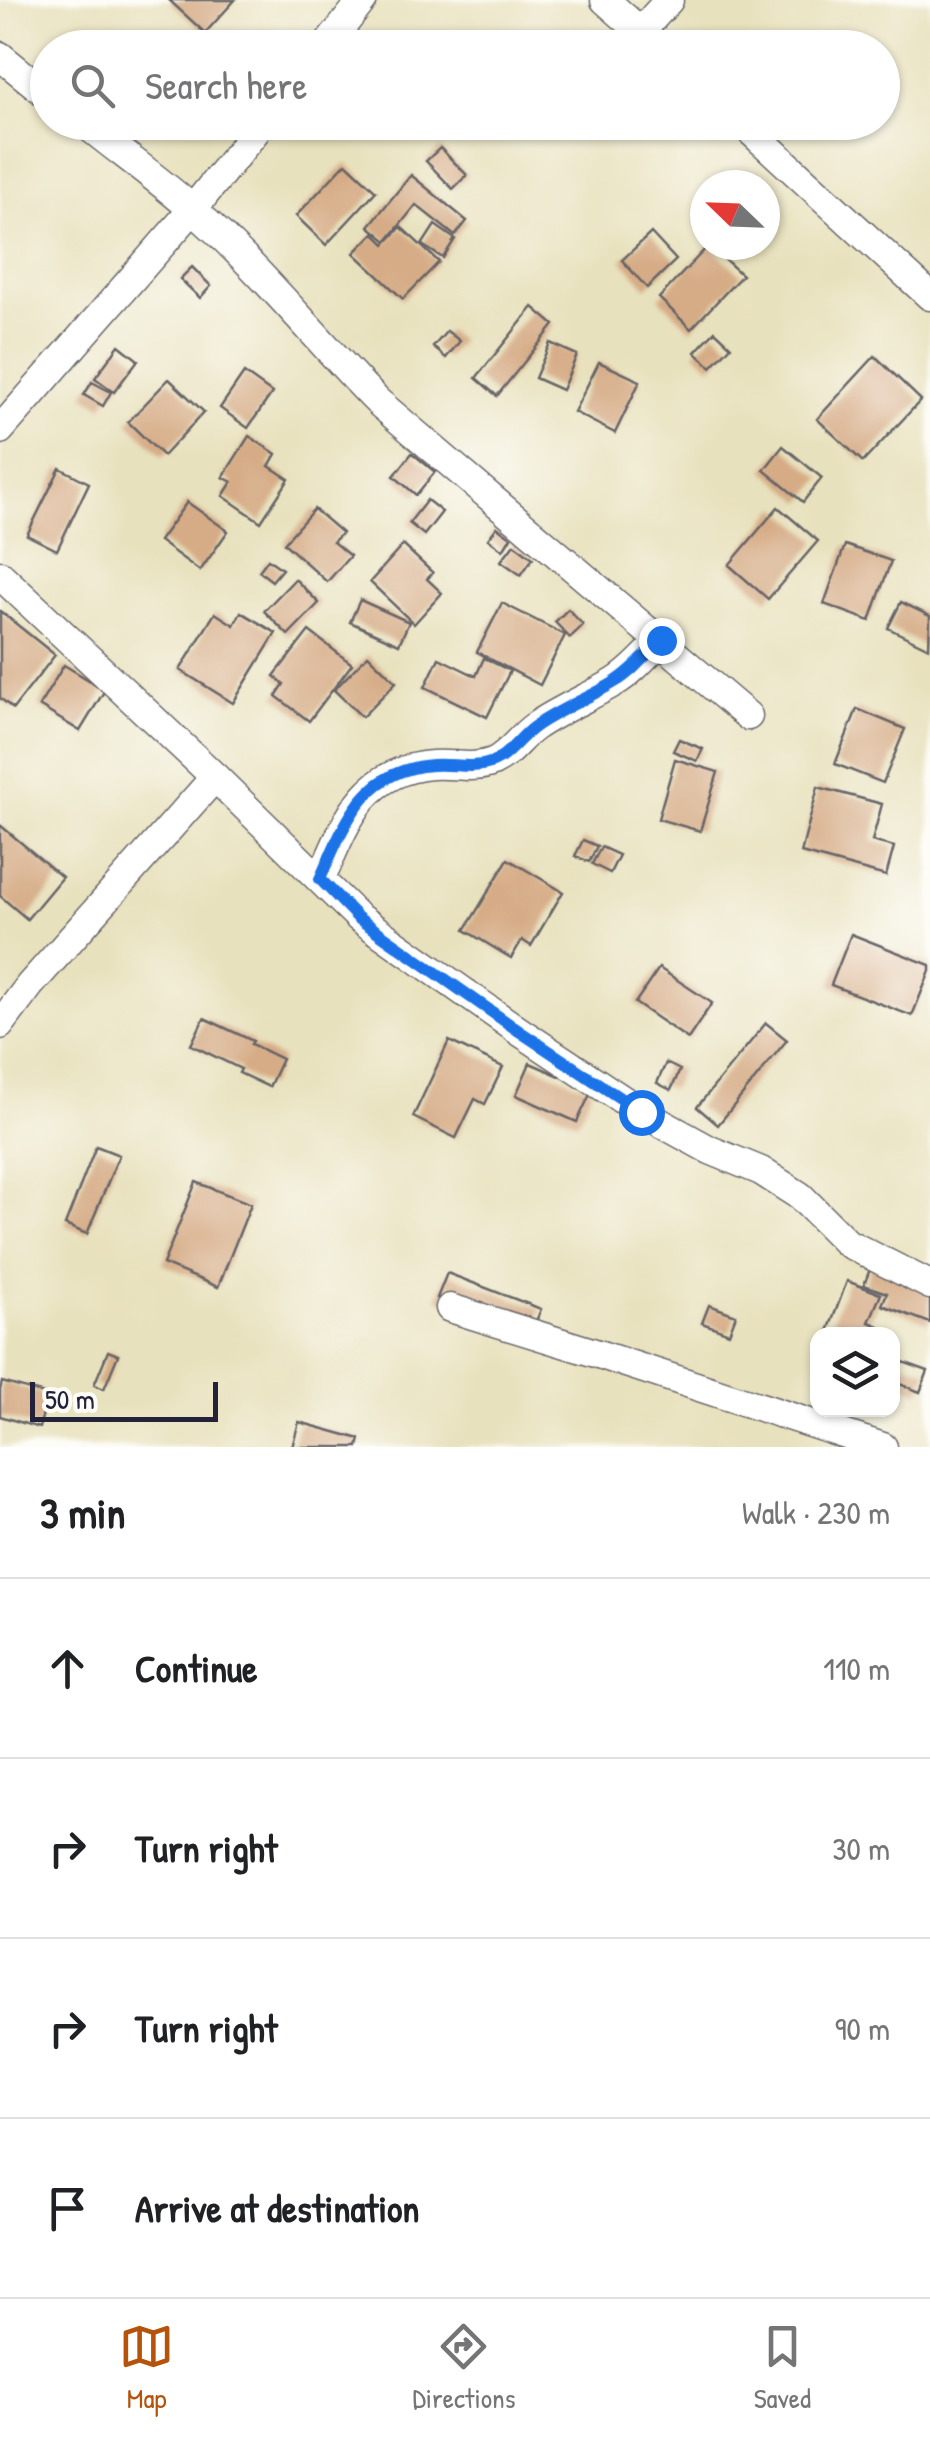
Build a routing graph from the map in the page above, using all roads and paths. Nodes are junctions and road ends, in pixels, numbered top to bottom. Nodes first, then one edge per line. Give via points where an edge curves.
1 (364, 0) edge
2 (605, 0) edge
3 (669, 0) edge
4 (339, 30) edge
5 (640, 30) edge
6 (654, 30) edge
7 (0, 56) edge
8 (30, 80) edge
9 (105, 140) edge
10 (248, 140) edge
11 (761, 140) edge
12 (192, 209) junction
13 (930, 296) edge
14 (0, 430) edge
15 (0, 575) edge
16 (661, 640) junction
17 (748, 716) dead end
18 (215, 778) junction
19 (320, 879) junction
20 (0, 1024) edge
21 (930, 1285) edge
22 (450, 1308) dead end
23 (883, 1447) edge

1 - 4 street
2 - 5 street
3 - 6 street
7 - 8 street
9 - 12 street
10 - 12 street
11 - 13 street
12 - 14 street
12 - 16 street via 378,402
15 - 18 street
16 - 17 street
16 - 19 street via 618,680 562,708 498,760 431,764 382,779 342,830
18 - 19 street
18 - 20 street
19 - 21 street via 358,918 519,1031 626,1102 800,1196 847,1243
22 - 23 street

